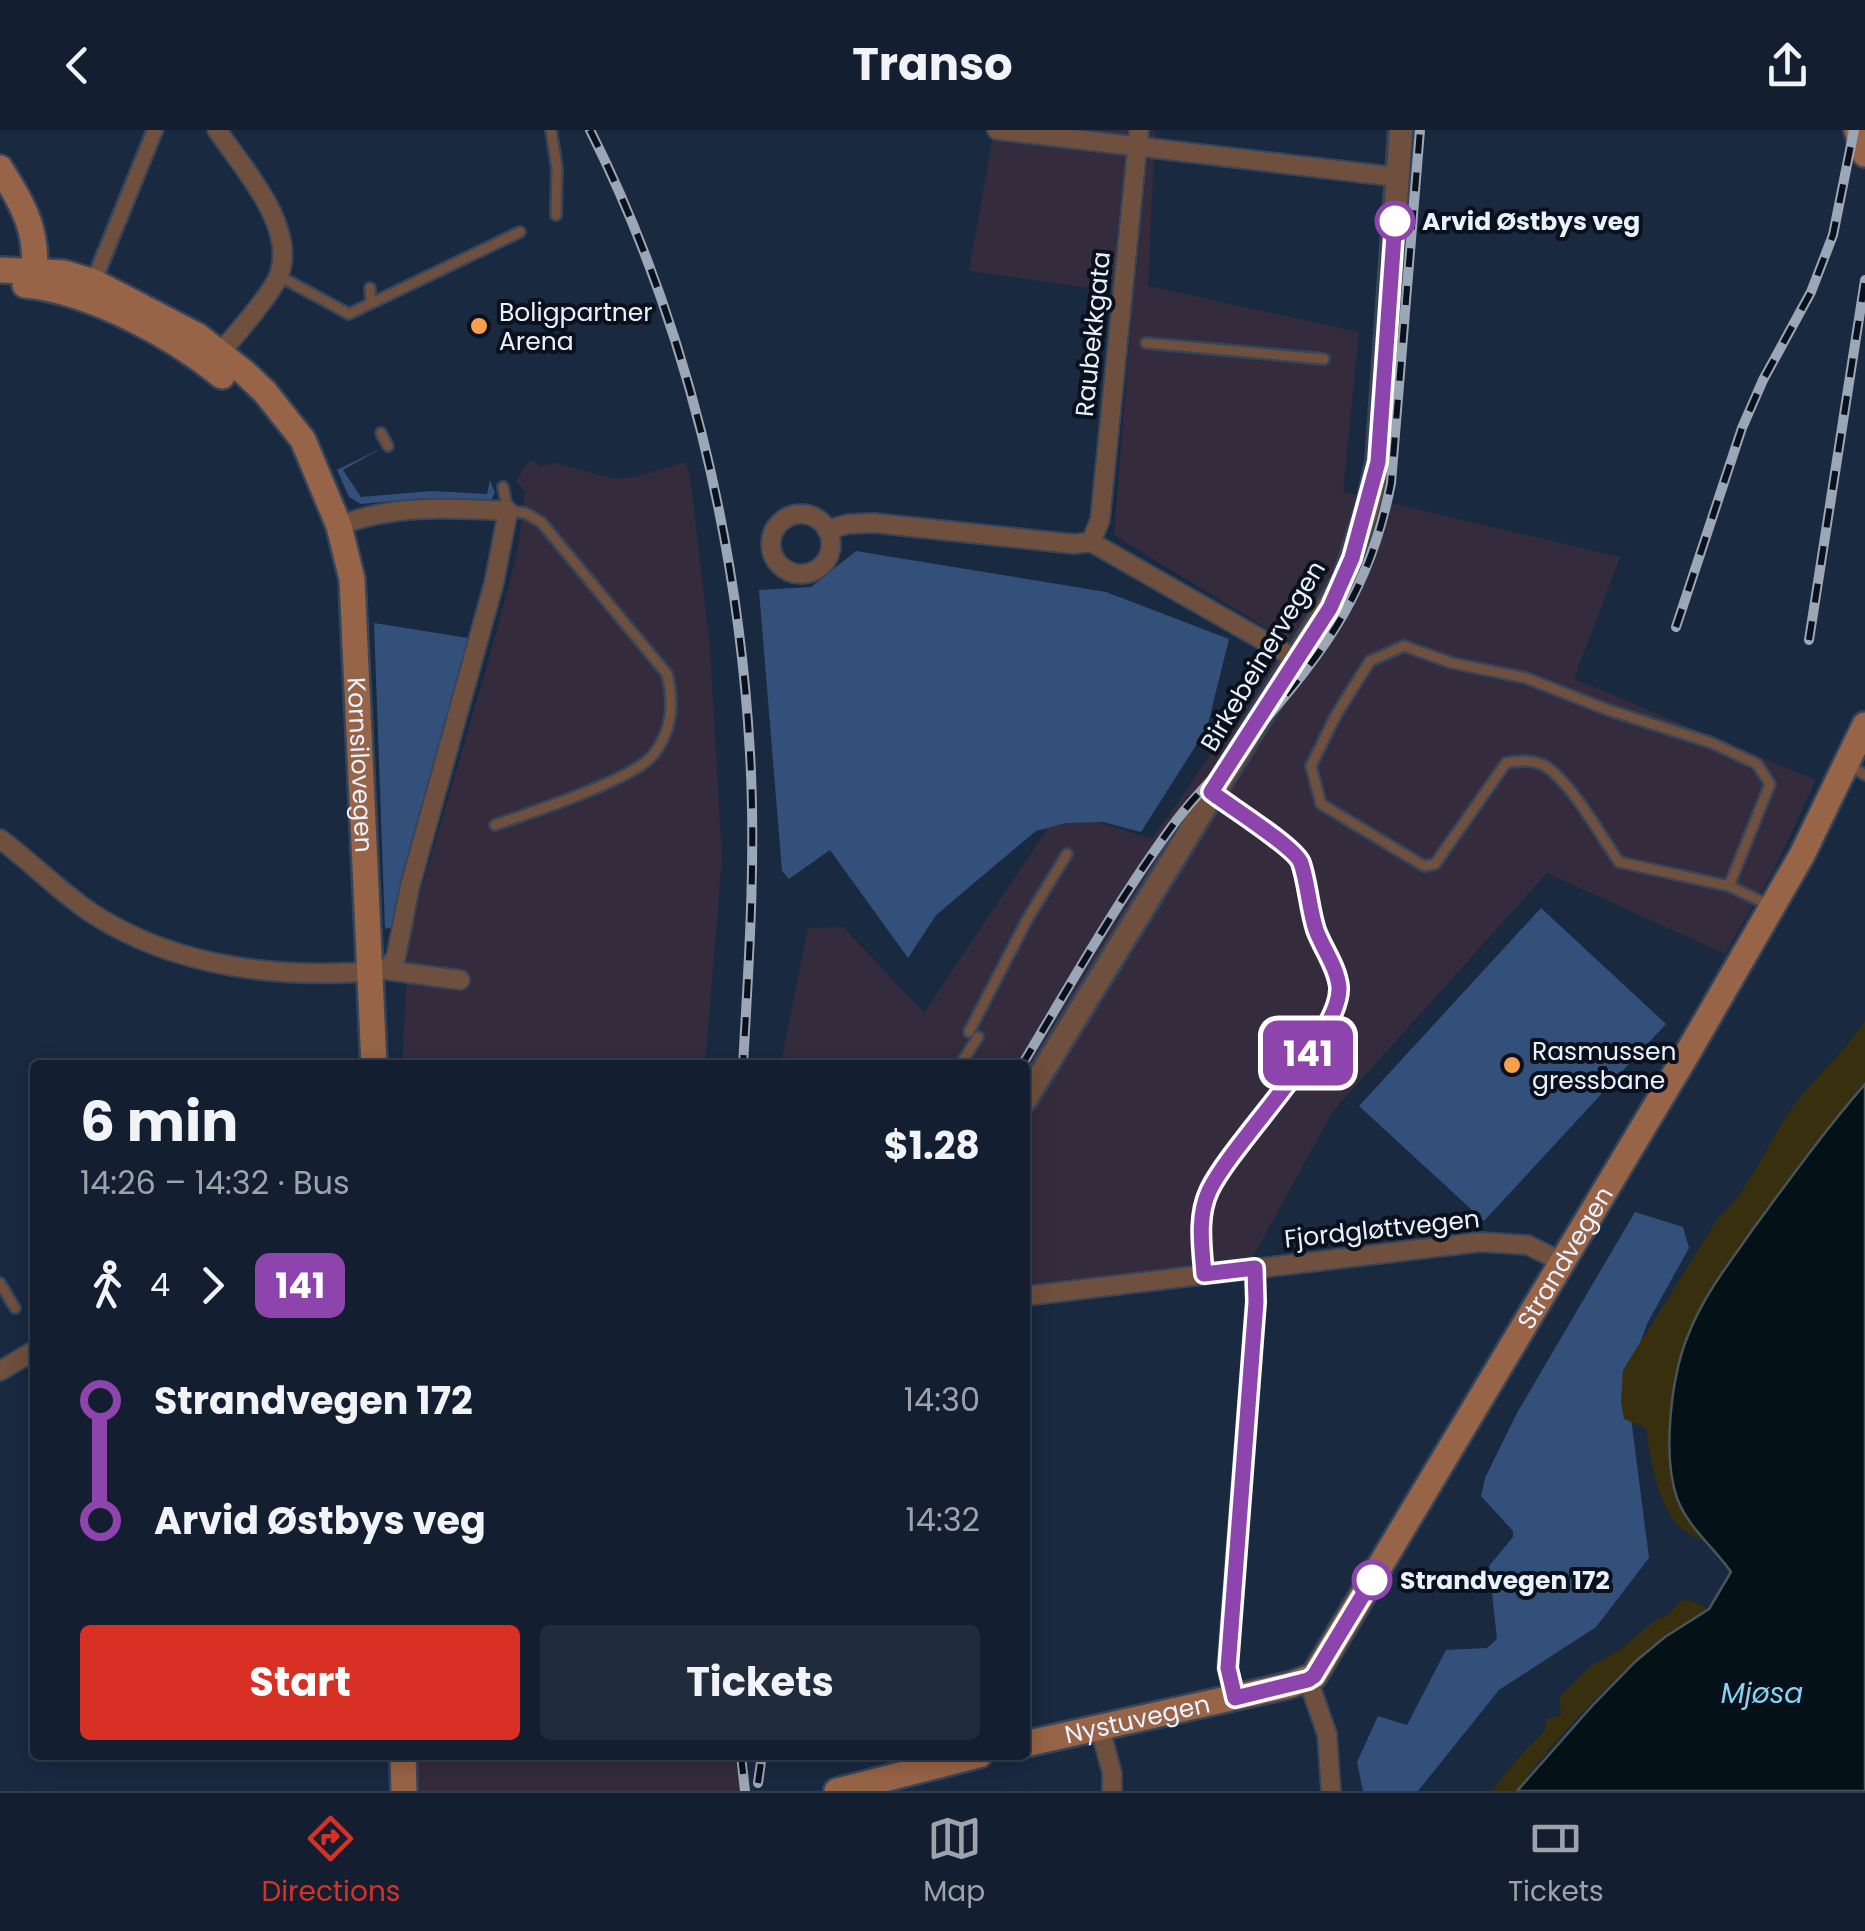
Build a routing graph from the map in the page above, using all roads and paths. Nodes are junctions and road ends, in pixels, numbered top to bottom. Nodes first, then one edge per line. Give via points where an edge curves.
1 (154, 130) edge
2 (217, 130) edge
3 (551, 130) edge
4 (997, 130) edge
5 (1007, 130) edge
6 (1401, 130) edge
7 (1858, 130) edge
8 (1138, 138) edge
9 (1865, 154) edge
10 (0, 168) edge
11 (1397, 177) junction
12 (556, 215) dead end
13 (520, 232) dead end
14 (0, 270) edge
15 (97, 273) dead end
16 (279, 276) junction
17 (34, 278) junction
18 (0, 282) edge
19 (370, 288) dead end
20 (371, 303) junction
21 (338, 308) junction
22 (333, 319) dead end
23 (1146, 343) dead end
24 (215, 359) junction
25 (1324, 359) dead end
26 (381, 433) dead end
27 (388, 446) dead end
28 (503, 486) dead end
29 (508, 512) junction
30 (339, 526) junction
31 (827, 530) dead end
32 (1091, 542) junction
33 (1296, 660) junction
34 (1865, 725) edge
35 (1856, 770) edge
36 (1211, 792) junction
37 (495, 825) dead end
38 (0, 839) edge
39 (1067, 854) dead end
40 (1728, 886) junction
41 (1771, 906) junction
42 (378, 971) junction
43 (460, 980) dead end
44 (374, 1060) edge
45 (962, 1060) edge
46 (1030, 1092) edge
47 (1562, 1262) junction
48 (1255, 1268) junction
49 (1204, 1274) junction
50 (0, 1283) edge
51 (1030, 1295) edge
52 (15, 1308) dead end
53 (30, 1353) edge
54 (0, 1371) edge
55 (1308, 1680) junction
56 (1235, 1698) junction
57 (1100, 1728) junction
58 (1030, 1743) edge
59 (403, 1760) edge
60 (959, 1760) edge
61 (404, 1791) edge
62 (837, 1791) edge
63 (1112, 1791) edge
64 (1331, 1791) edge

1 - 15 street
2 - 16 street via 277,222 284,241
3 - 12 lane
4 - 5 street
5 - 8 street
6 - 11 street, Birkebeinervegen
7 - 9 main road
8 - 11 street
8 - 32 street, Raubekkgata via 1100,520
10 - 17 main road via 36,244
11 - 33 street, Birkebeinervegen via 1378,462 1344,579
13 - 20 lane
14 - 17 main road, Kornsilovegen
16 - 21 lane
16 - 24 street
17 - 18 main road, Kornsilovegen
17 - 24 main road, Kornsilovegen via 64,273 94,282 173,322
19 - 20 lane
20 - 21 lane via 349,314
21 - 22 lane
23 - 25 lane
24 - 30 main road, Kornsilovegen via 265,392 303,440
26 - 27 lane
28 - 29 lane
29 - 30 street via 414,509
29 - 37 lane via 541,522 667,674 672,697 670,725 652,758 596,788
29 - 42 street via 396,957
30 - 42 main road, Kornsilovegen via 356,618
31 - 32 street via 874,523
32 - 33 street
33 - 36 street, Birkebeinervegen
34 - 35 main road, Strandvegen
35 - 41 main road, Strandvegen
36 - 46 street, Birkebeinervegen
36 - 49 lane via 1300,859 1317,933 1339,986 1325,1028 1207,1194
38 - 42 street via 87,910 164,949 270,972
39 - 45 lane via 1028,918
40 - 40 lane via 1770,784 1757,764 1526,678 1404,646 1370,660 1311,766 1320,804 1424,866 1435,864 1506,763 1542,764 1619,862
40 - 41 lane
41 - 47 main road, Strandvegen
42 - 43 street
42 - 44 main road, Kornsilovegen
47 - 48 street, Fjordgløttvegen via 1504,1242
47 - 55 main road, Strandvegen
48 - 49 street, Fjordgløttvegen
48 - 56 street via 1228,1668
49 - 51 street, Fjordgløttvegen
50 - 52 lane
53 - 54 street
55 - 56 main road, Nystuvegen
55 - 64 street via 1327,1734
56 - 57 main road, Nystuvegen
57 - 58 main road, Nystuvegen
57 - 63 street
59 - 61 main road
60 - 62 main road

